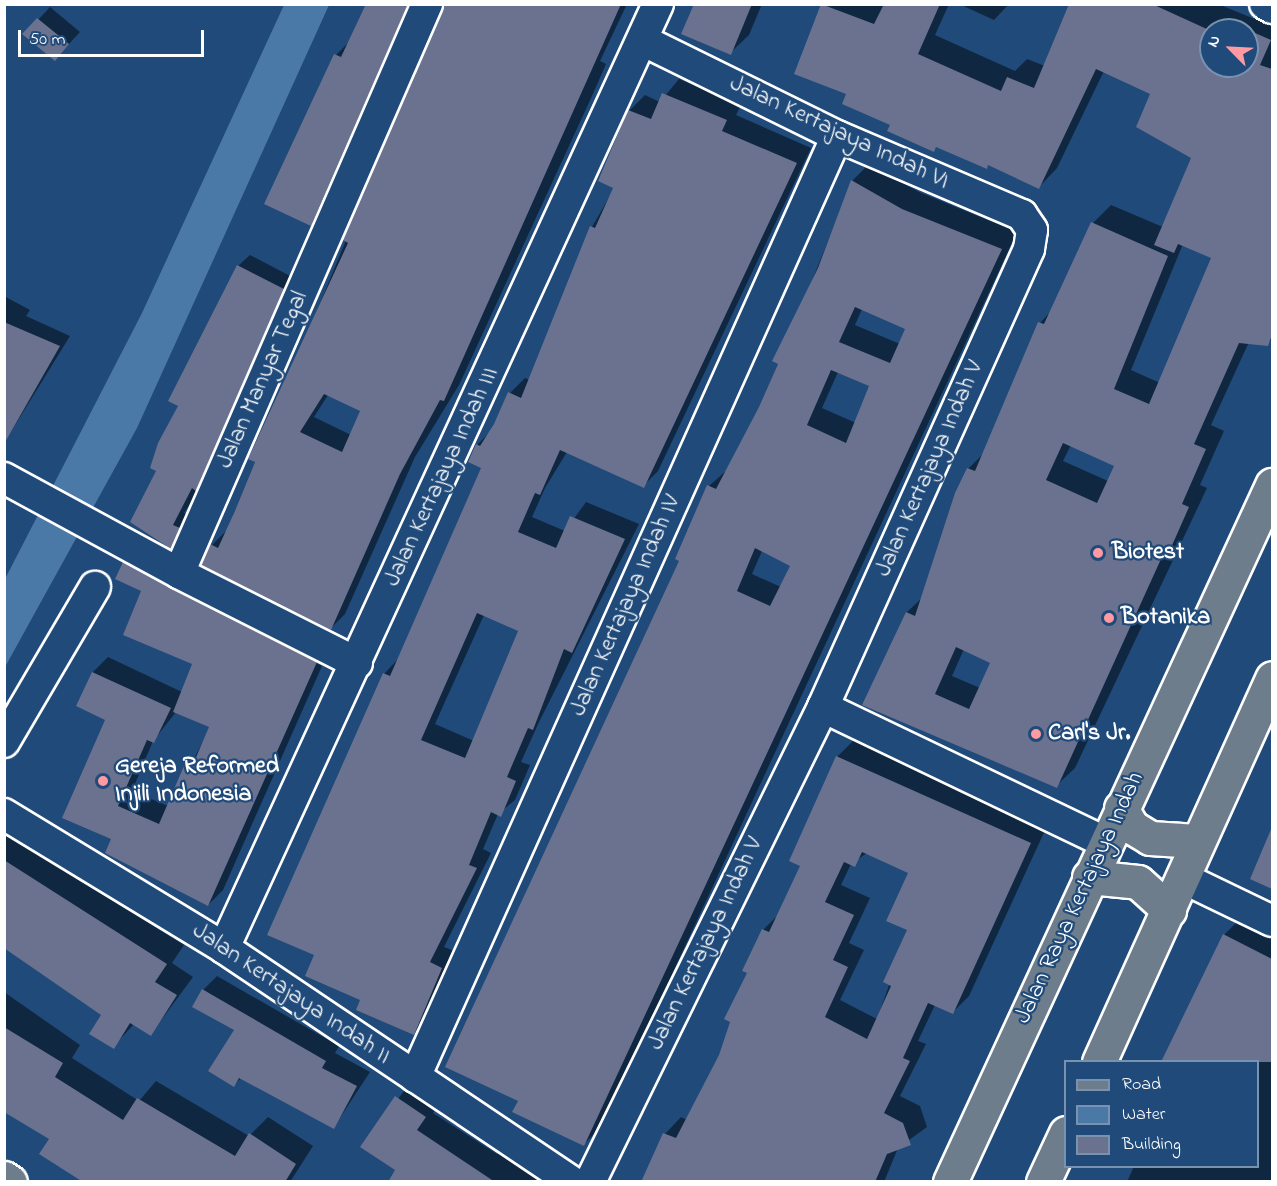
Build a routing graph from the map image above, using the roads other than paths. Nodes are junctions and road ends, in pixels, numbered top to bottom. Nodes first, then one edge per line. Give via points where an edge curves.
1 (427, 4) edge
2 (658, 4) edge
3 (1265, 4) edge
4 (1272, 8) edge
5 (642, 40) junction
6 (837, 136) junction
7 (1032, 230) joint
8 (4, 478) edge
9 (1272, 484) edge
10 (179, 573) junction
11 (95, 587) dead end
12 (357, 663) junction
13 (1272, 678) edge
14 (823, 707) junction
15 (4, 742) edge
16 (1121, 808) junction
17 (4, 814) edge
18 (1198, 841) junction
19 (1105, 842) junction
20 (1089, 877) junction
21 (1183, 878) junction
22 (1169, 910) junction
23 (1272, 921) edge
24 (224, 948) junction
25 (1100, 1060) edge
26 (415, 1077) junction
27 (1064, 1135) edge
28 (4, 1178) edge
29 (10, 1182) edge
30 (572, 1182) edge
31 (590, 1182) edge
32 (950, 1182) edge
33 (1043, 1182) edge

1 - 10 street, Jalan Manyar Tegal
2 - 5 street, Jalan Kertajaya Indah III
3 - 4 street
5 - 6 street, Jalan Kertajaya Indah VI
5 - 12 street, Jalan Kertajaya Indah III
6 - 7 street, Jalan Kertajaya Indah VI via 1022,215
6 - 26 street, Jalan Kertajaya Indah IV
7 - 14 street, Jalan Kertajaya Indah V via 1029,249
8 - 10 street via 32,497 100,527
9 - 16 main road, Jalan Raya Kertajaya Indah
10 - 12 street
11 - 15 street
12 - 24 street, Jalan Kertajaya Indah III
13 - 18 main road
14 - 19 street
14 - 31 street, Jalan Kertajaya Indah V
16 - 18 main road via 1132,827 1150,838
16 - 19 main road, Jalan Raya Kertajaya Indah
17 - 24 street, Jalan Kertajaya Indah II
18 - 21 main road
19 - 20 main road, Jalan Raya Kertajaya Indah
20 - 22 main road via 1138,882
20 - 32 main road, Jalan Raya Kertajaya Indah
21 - 22 main road
21 - 23 street
22 - 25 main road
24 - 26 street, Jalan Kertajaya Indah II
26 - 30 street, Jalan Kertajaya Indah II
27 - 33 main road
28 - 29 main road

